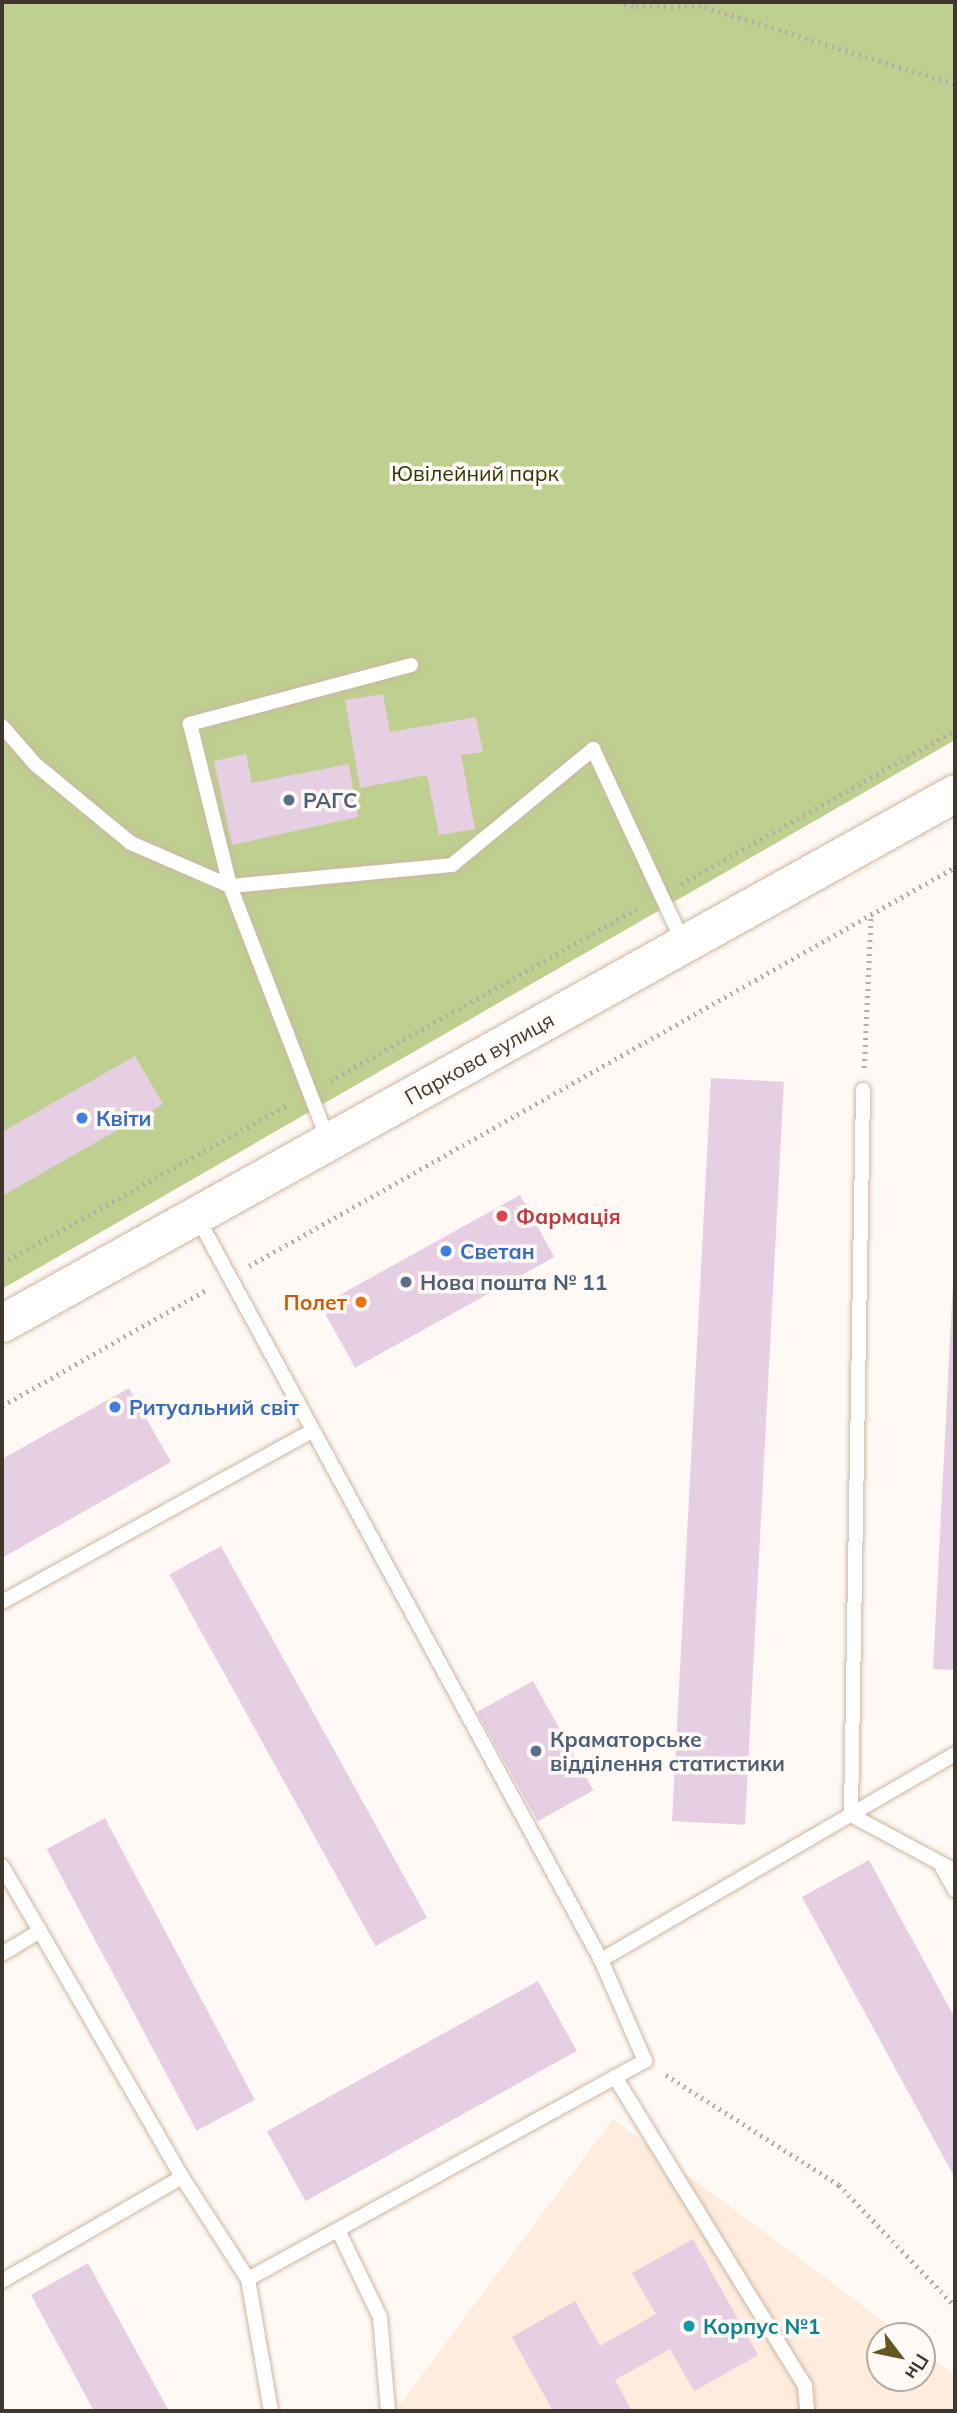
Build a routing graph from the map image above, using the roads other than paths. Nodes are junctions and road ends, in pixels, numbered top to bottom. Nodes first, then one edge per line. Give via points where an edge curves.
1 (411, 665) dead end
2 (2, 726) edge
3 (955, 793) edge
4 (230, 886) junction
5 (683, 944) junction
6 (863, 1090) road end
7 (329, 1141) junction
8 (196, 1215) junction
9 (2, 1323) edge
10 (313, 1430) junction
11 (2, 1602) edge
12 (955, 1754) edge
13 (851, 1815) junction
14 (941, 1864) junction
15 (2, 1866) edge
16 (955, 1871) edge
17 (955, 1890) edge
18 (40, 1931) junction
19 (2, 1954) edge
20 (601, 1960) junction
21 (615, 2077) junction
22 (182, 2177) junction
23 (338, 2230) junction
24 (248, 2279) junction
25 (2, 2281) edge
26 (271, 2411) edge
27 (388, 2411) edge
28 (807, 2411) edge

1 - 4 lane via 190,724
2 - 4 lane via 35,764 131,843
3 - 5 street, Паркова вулиця
4 - 5 lane via 452,865 593,749
4 - 7 lane
5 - 7 street, Паркова вулиця
6 - 13 lane
7 - 8 street, Паркова вулиця
8 - 9 street, Паркова вулиця
8 - 10 lane
10 - 11 lane
10 - 20 lane
12 - 13 lane
13 - 14 lane
13 - 20 lane
14 - 16 lane
14 - 17 lane
15 - 18 lane
18 - 19 lane
18 - 22 lane
20 - 21 lane via 645,2061
21 - 23 lane
21 - 28 lane via 805,2386
22 - 24 lane
22 - 25 lane
23 - 24 lane
23 - 27 lane via 380,2317
24 - 26 lane

